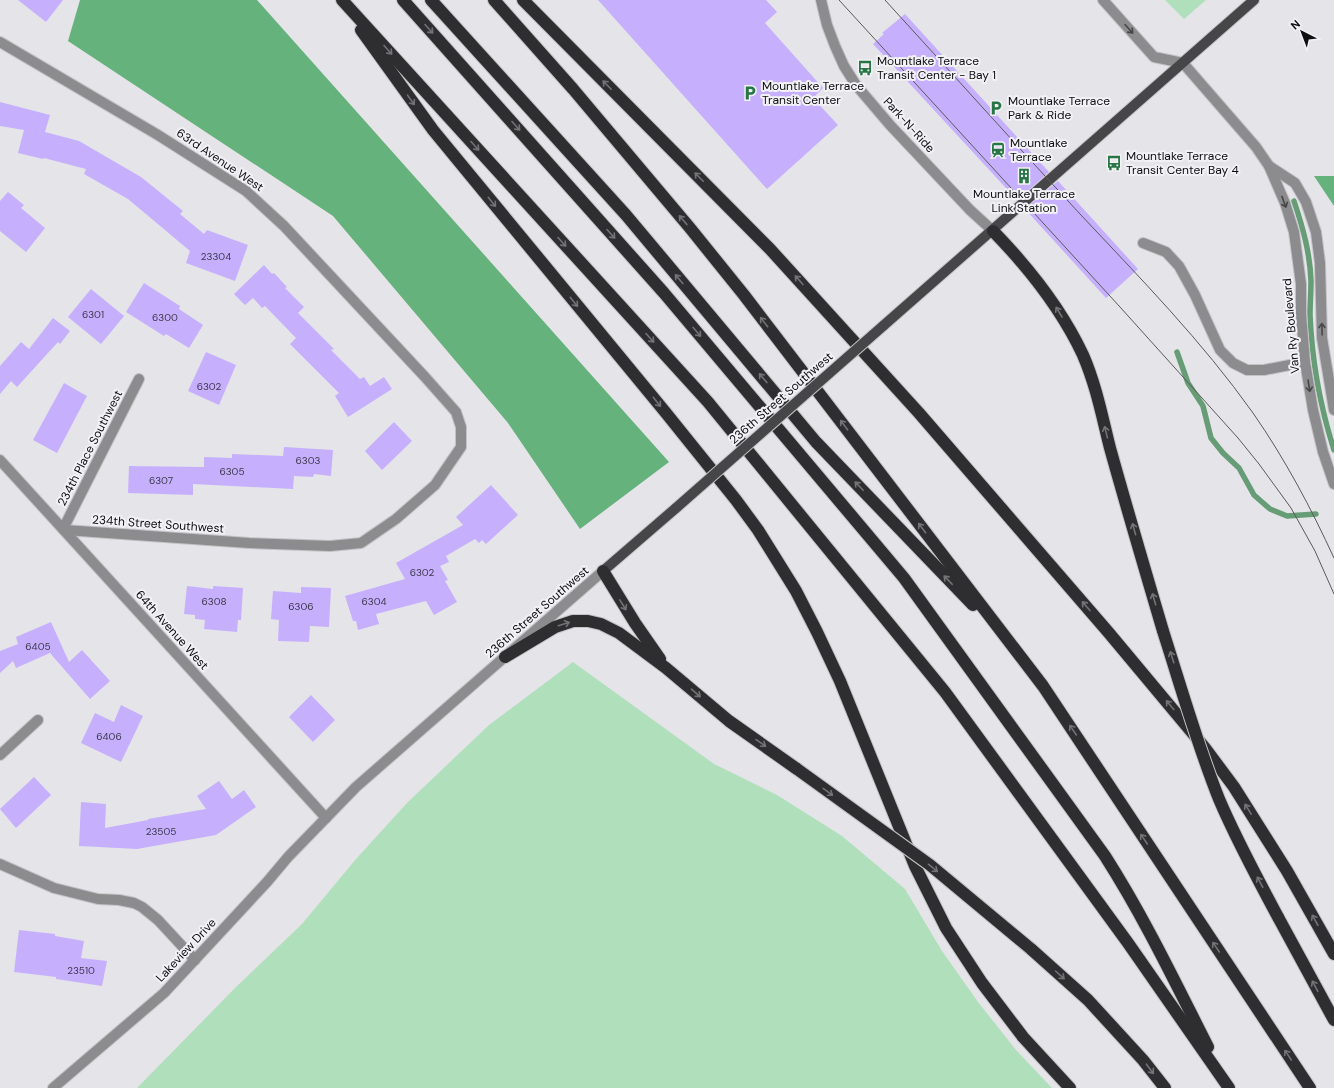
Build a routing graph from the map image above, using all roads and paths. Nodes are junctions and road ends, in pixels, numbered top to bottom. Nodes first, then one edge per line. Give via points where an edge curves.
1 (339, 0) edge
2 (342, 0) edge
3 (403, 0) edge
4 (431, 0) edge
5 (494, 0) edge
6 (523, 0) edge
7 (821, 0) edge
8 (1103, 0) edge
9 (1254, 0) edge
10 (0, 42) edge
11 (1183, 63) junction
12 (1269, 166) junction
13 (993, 231) junction
14 (1143, 243) dead end
15 (1305, 362) junction
16 (139, 380) dead end
17 (1334, 410) edge
18 (0, 460) edge
19 (1334, 484) edge
20 (64, 529) junction
21 (249, 543) joint
22 (603, 571) junction
23 (1014, 648) junction
24 (505, 657) junction
25 (666, 668) junction
26 (38, 720) dead end
27 (0, 755) edge
28 (326, 818) junction
29 (0, 864) edge
30 (1334, 954) edge
31 (194, 960) junction
32 (1334, 1020) edge
33 (53, 1088) edge
34 (1070, 1088) edge
35 (1165, 1088) edge
36 (1229, 1088) edge
37 (1310, 1088) edge

1 -> 34 highway via 433,130 666,412 758,530 796,591 817,632 840,681 914,866 946,928 982,984 1023,1037
2 -> 36 highway via 708,402 945,692 1128,943
3 -> 36 highway via 664,293 904,578 1125,887
23 -> 4 highway via 816,442 626,215
23 -> 5 highway via 744,295 578,95
30 -> 6 highway via 1287,871 1234,787 1205,748 1104,627 918,413 770,249
7 - 13 street, Park-N-Ride via 835,46 856,85 970,210
8 -> 11 street via 1154,57
9 - 11 main road, 236th Street Southwest
10 - 21 street, 63rd Avenue West via 158,135 246,191 284,226 456,412 461,427 462,447 435,485 396,519 360,543 330,546
11 - 12 street, Van Ry Boulevard via 1256,147
11 - 13 main road, 236th Street Southwest
12 -> 15 street, Van Ry Boulevard via 1294,232 1301,284
17 -> 12 street, Van Ry Boulevard via 1322,338 1320,263 1316,232 1306,202 1295,183
13 - 22 main road, 236th Street Southwest, bridge
32 -> 13 highway, bridge via 1238,839 1205,761 1144,567 1096,389 1083,355 1051,298
14 - 15 street via 1166,252 1179,266 1220,350 1233,363 1247,370 1264,370
15 -> 19 street, Van Ry Boulevard via 1313,410
16 - 20 street, 234th Place Southwest
18 - 20 street, 64th Avenue West
20 - 21 street, 234th Street Southwest
20 - 28 street, 64th Avenue West
22 - 24 street, 236th Street Southwest
22 -> 25 highway via 634,623
37 -> 23 highway via 1043,686
24 -> 25 highway via 555,627 573,621 588,621 619,633
24 - 28 street, 236th Street Southwest via 356,787
25 -> 35 highway, bridge via 728,721 930,866 1031,948 1088,1000 1144,1060
26 - 27 street
28 - 31 street, Lakeview Drive
29 - 31 street via 54,888 98,899 134,903 158,920
31 - 33 street, Lakeview Drive via 164,993

